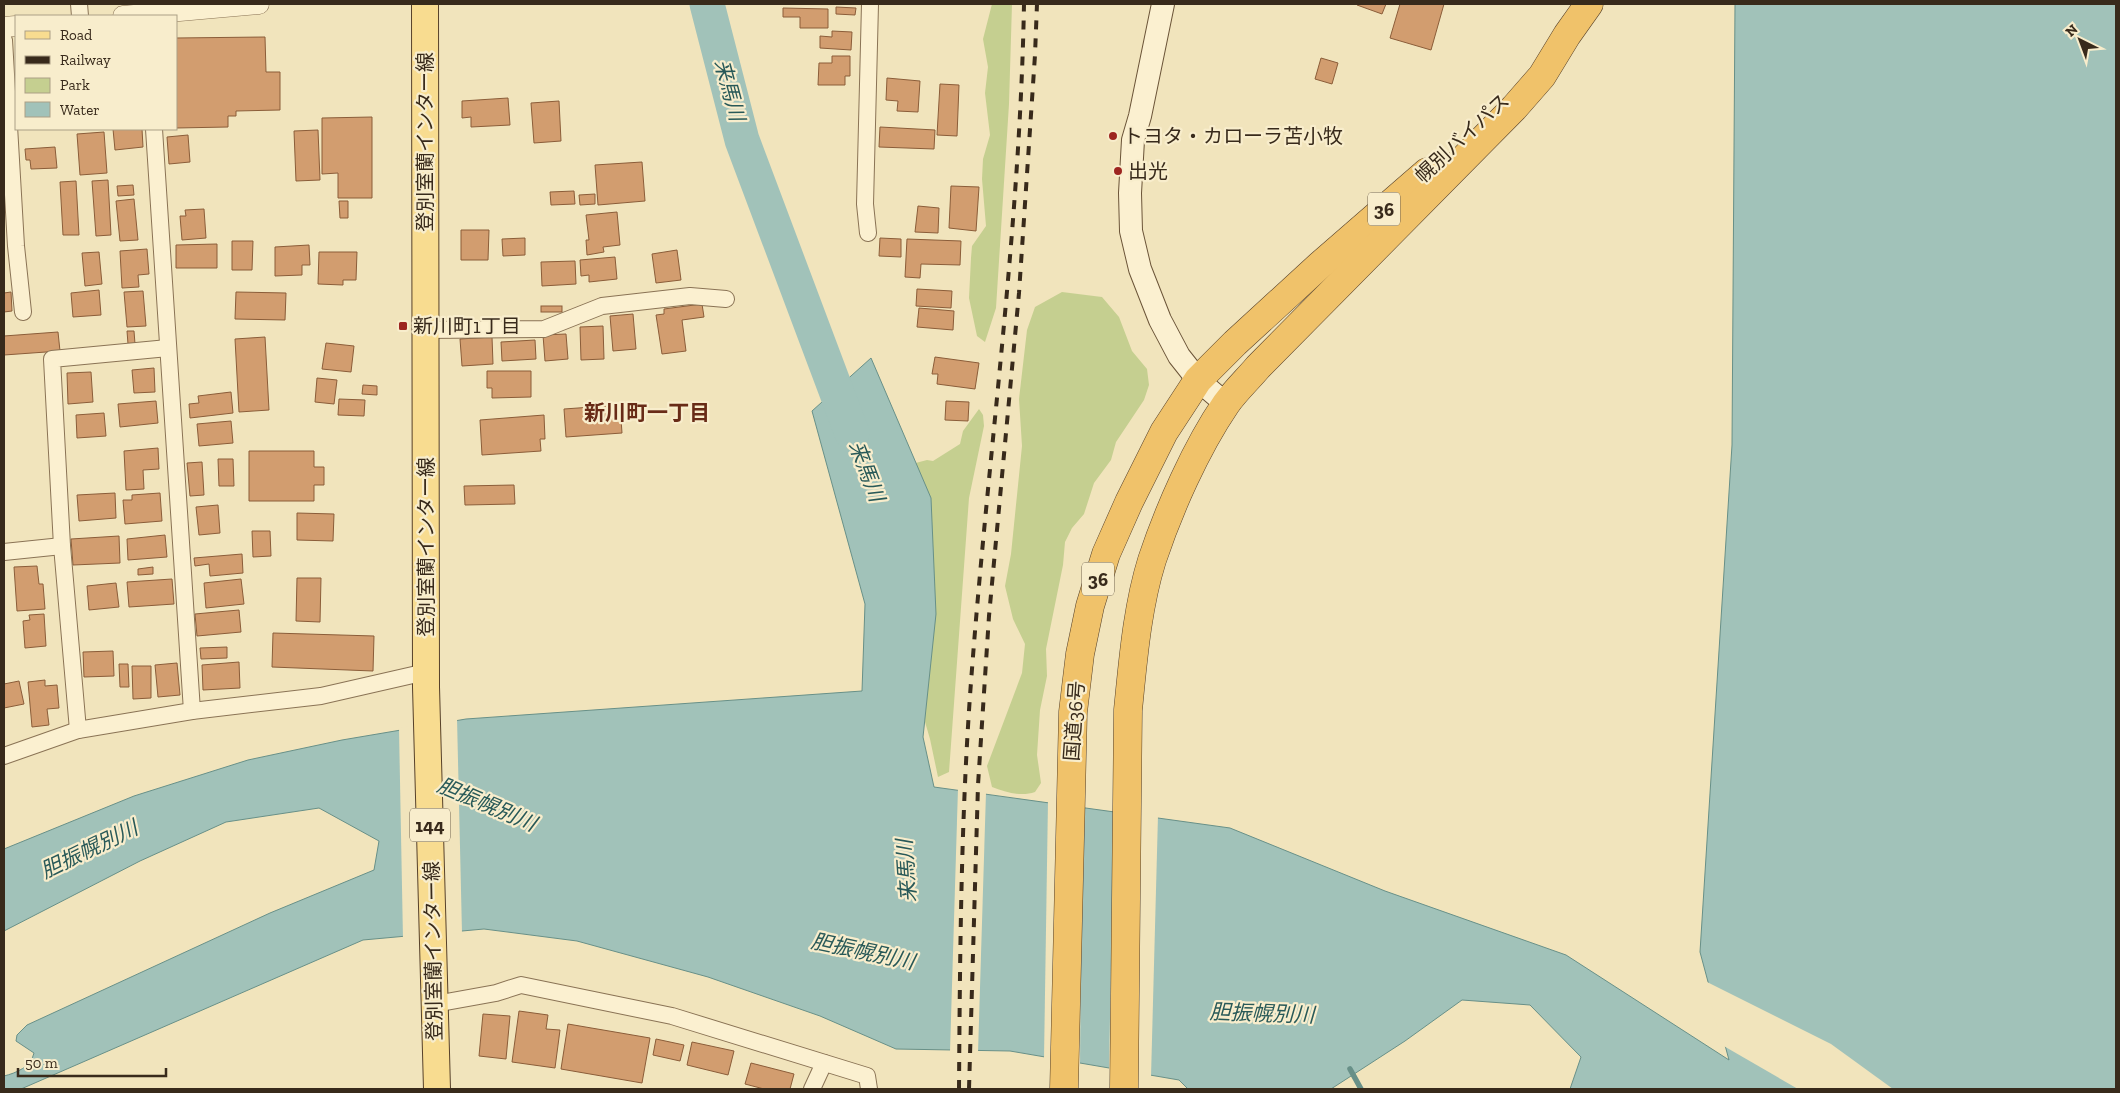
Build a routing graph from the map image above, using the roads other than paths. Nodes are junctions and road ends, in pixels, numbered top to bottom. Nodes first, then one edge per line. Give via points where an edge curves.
1 (259, 4) edge
2 (425, 4) edge
3 (870, 4) edge
4 (1163, 4) edge
5 (1590, 4) edge
6 (151, 12) edge
7 (130, 15) edge
8 (1567, 35) junction
9 (4, 40) edge
10 (154, 130) edge
11 (868, 233) dead end
12 (726, 299) dead end
13 (23, 312) dead end
14 (425, 330) junction
15 (168, 348) junction
16 (1198, 380) junction
17 (1226, 404) junction
18 (62, 546) junction
19 (4, 552) edge
20 (426, 679) junction
21 (192, 710) junction
22 (78, 730) junction
23 (4, 756) edge
24 (435, 1004) junction
25 (824, 1063) junction
26 (1064, 1086) edge
27 (437, 1089) edge
28 (812, 1089) edge
29 (869, 1089) edge
30 (1124, 1089) edge

1 - 6 street
2 - 14 main road, 登別室蘭インター線 / 144
3 - 11 street via 865,204
4 - 16 main road via 1133,140 1131,231 1140,269 1160,320 1179,356
5 - 8 highway, 幌別バイパス / 36
6 - 7 street
8 - 16 highway, 幌別バイパス / 36 via 1430,170 1320,265
8 - 17 highway, 幌別バイパス / 36 via 1542,76 1514,108 1258,367
9 - 13 street
10 - 15 street
12 - 14 street via 690,296 602,306 544,329
14 - 20 main road, 登別室蘭インター線 / 144
15 - 18 street via 52,358
15 - 21 street
16 - 17 main road
16 - 26 highway, 国道36号 / 36 via 1164,432 1106,554 1080,654 1073,712
17 - 30 highway, 36 via 1180,491 1152,560 1134,651 1128,710
18 - 19 street
18 - 22 street
20 - 21 street via 321,696
20 - 24 main road, 登別室蘭インター線 / 144
21 - 22 street
22 - 23 street
24 - 25 street via 521,985 672,1016
24 - 27 main road, 登別室蘭インター線 / 144
25 - 28 street
25 - 29 street via 868,1076

